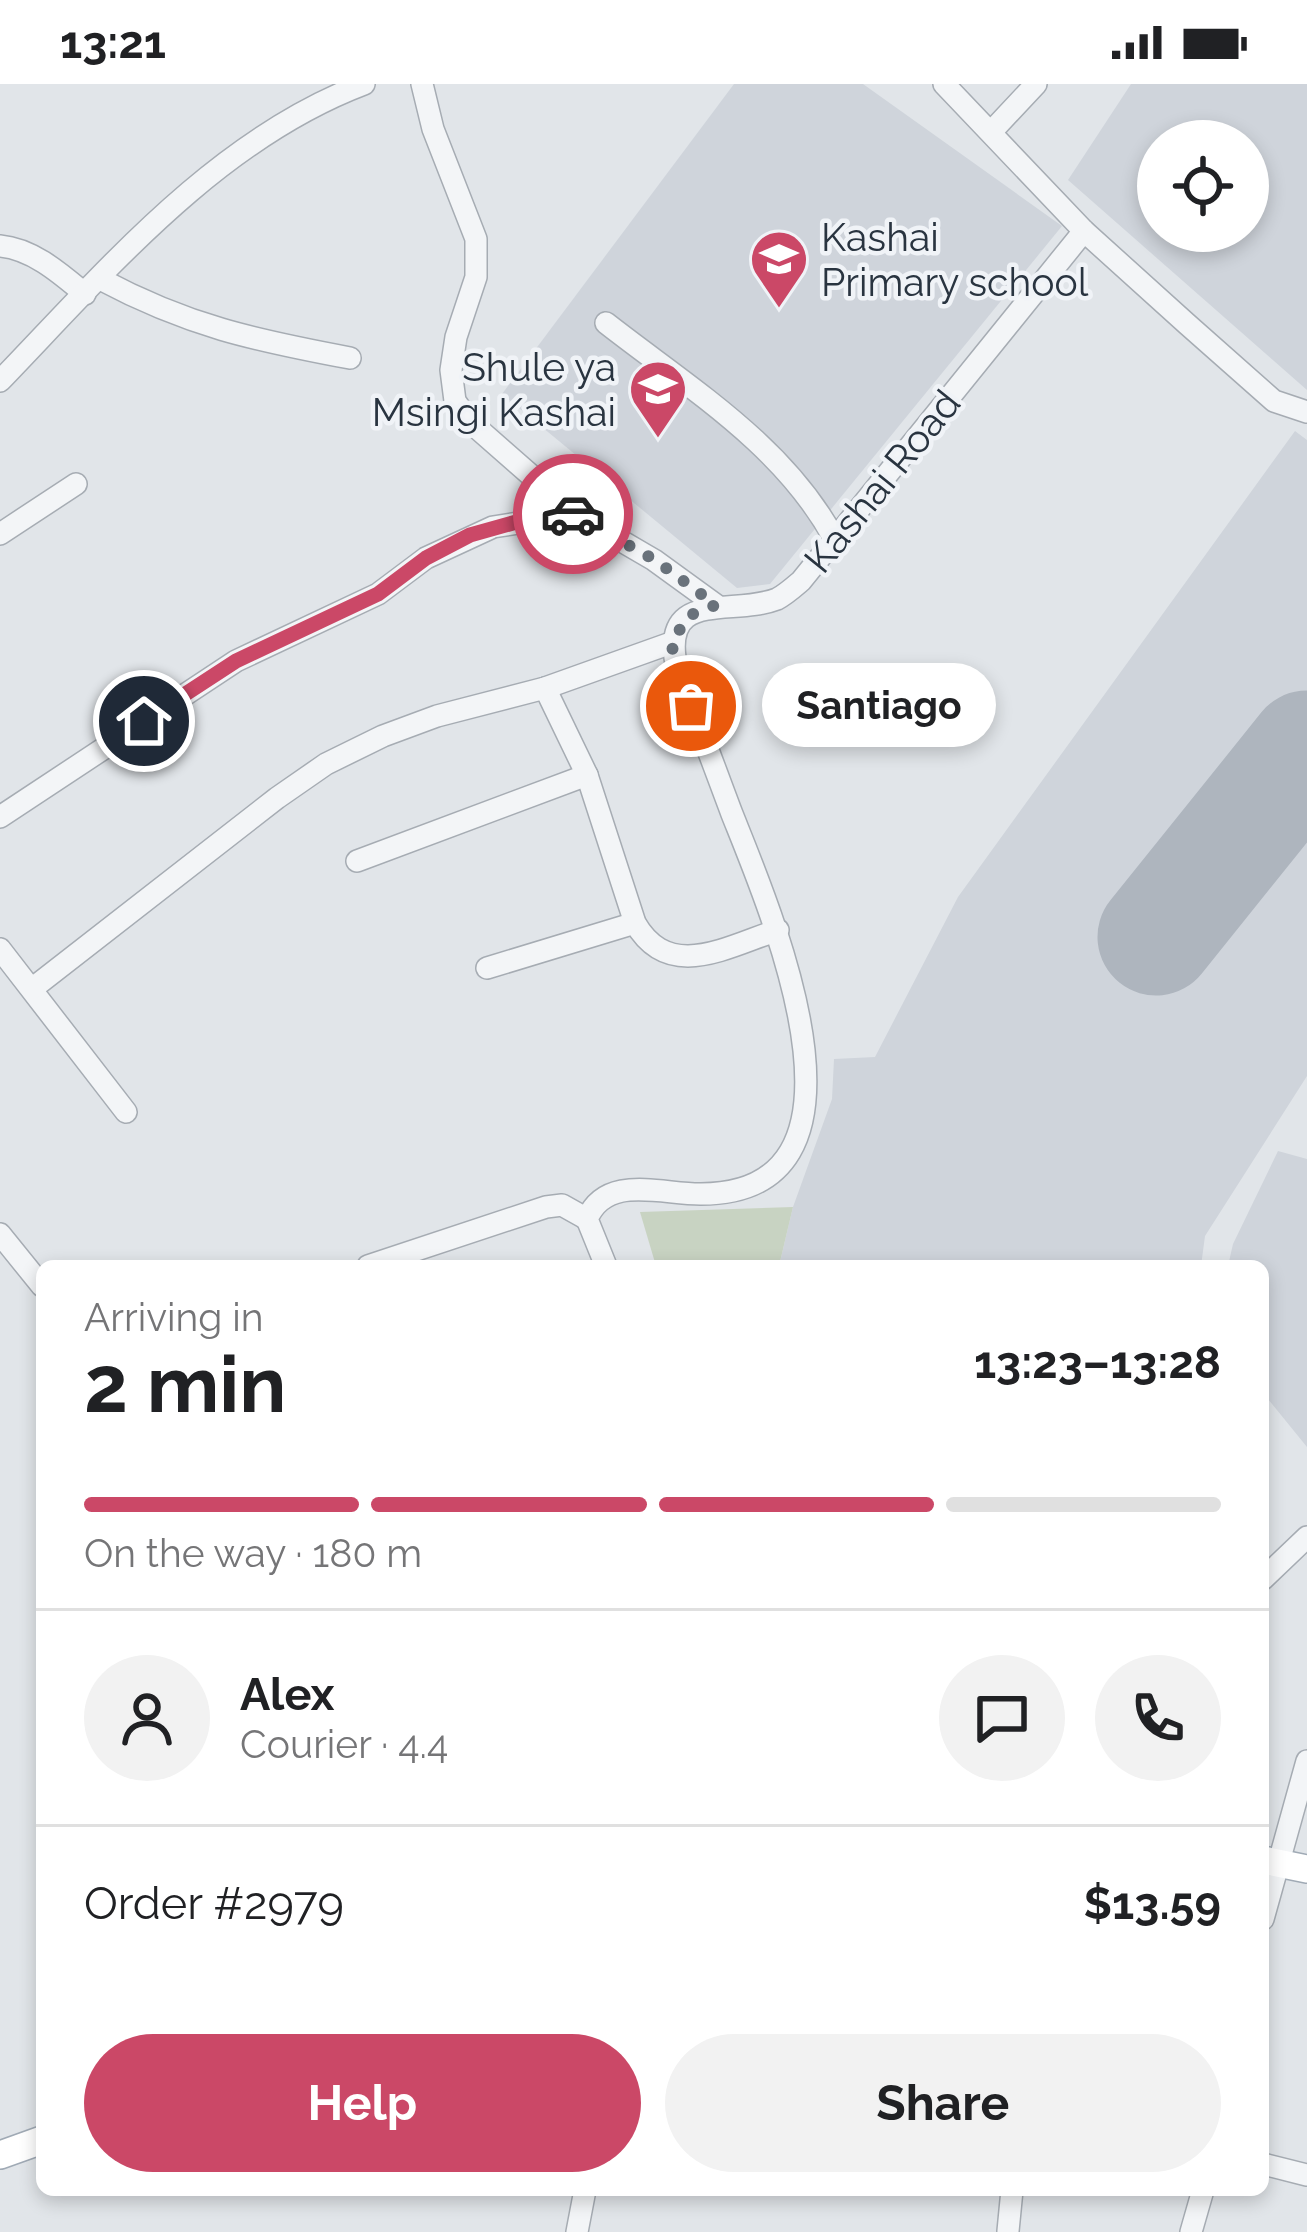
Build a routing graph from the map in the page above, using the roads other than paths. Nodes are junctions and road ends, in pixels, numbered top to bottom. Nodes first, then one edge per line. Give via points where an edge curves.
1 (364, 84) edge
2 (422, 84) edge
3 (944, 84) edge
4 (1036, 84) edge
5 (992, 131) junction
6 (1084, 230) junction
7 (0, 246) edge
8 (92, 286) junction
9 (606, 323) dead end
10 (350, 358) dead end
11 (0, 381) edge
12 (1307, 412) edge
13 (76, 484) dead end
14 (575, 514) junction
15 (0, 534) edge
16 (836, 540) junction
17 (716, 605) junction
18 (671, 644) junction
19 (545, 688) junction
20 (586, 775) junction
21 (0, 817) edge
22 (358, 861) dead end
23 (635, 923) junction
24 (778, 930) junction
25 (0, 950) edge
26 (487, 968) dead end
27 (33, 988) junction
28 (126, 1112) dead end
29 (587, 1219) junction
30 (0, 1234) edge
31 (386, 1260) edge
32 (604, 1260) edge
33 (36, 1279) edge
34 (1307, 1537) edge
35 (1269, 1574) edge
36 (1307, 1761) edge
37 (1270, 1861) edge
38 (1307, 1869) edge
39 (36, 2142) edge
40 (0, 2156) edge
41 (1269, 2166) edge
42 (1307, 2175) edge
43 (584, 2196) edge
44 (1011, 2196) edge
45 (1202, 2196) edge
46 (1008, 2231) edge
47 (577, 2232) edge
48 (1191, 2232) edge

1 - 8 street via 316,102 241,149
2 - 14 street via 476,239 476,277 451,370 455,400
3 - 5 street
4 - 5 street
5 - 6 street
6 - 12 street via 1274,401
6 - 16 street, Kashai Road
7 - 8 street
8 - 10 street via 201,326
8 - 11 street
9 - 16 street via 760,444 815,502
13 - 15 street
14 - 17 street
14 - 21 street via 493,527 440,550 378,594 236,661
16 - 17 street, Kashai Road via 778,598
17 - 18 street via 688,616
18 - 19 street
18 - 24 street
19 - 20 street
19 - 27 street via 437,716 326,764
20 - 22 street
20 - 23 street
23 - 24 street via 646,943 679,957
23 - 26 street
24 - 29 street via 804,1038 806,1084 790,1154 766,1180 736,1192 603,1194
25 - 27 street
27 - 28 street
29 - 31 street via 562,1205 546,1207
29 - 32 street
30 - 33 street
34 - 35 street
36 - 37 street
37 - 38 main road
39 - 40 main road
41 - 42 street
43 - 47 street
44 - 46 street
45 - 48 street

